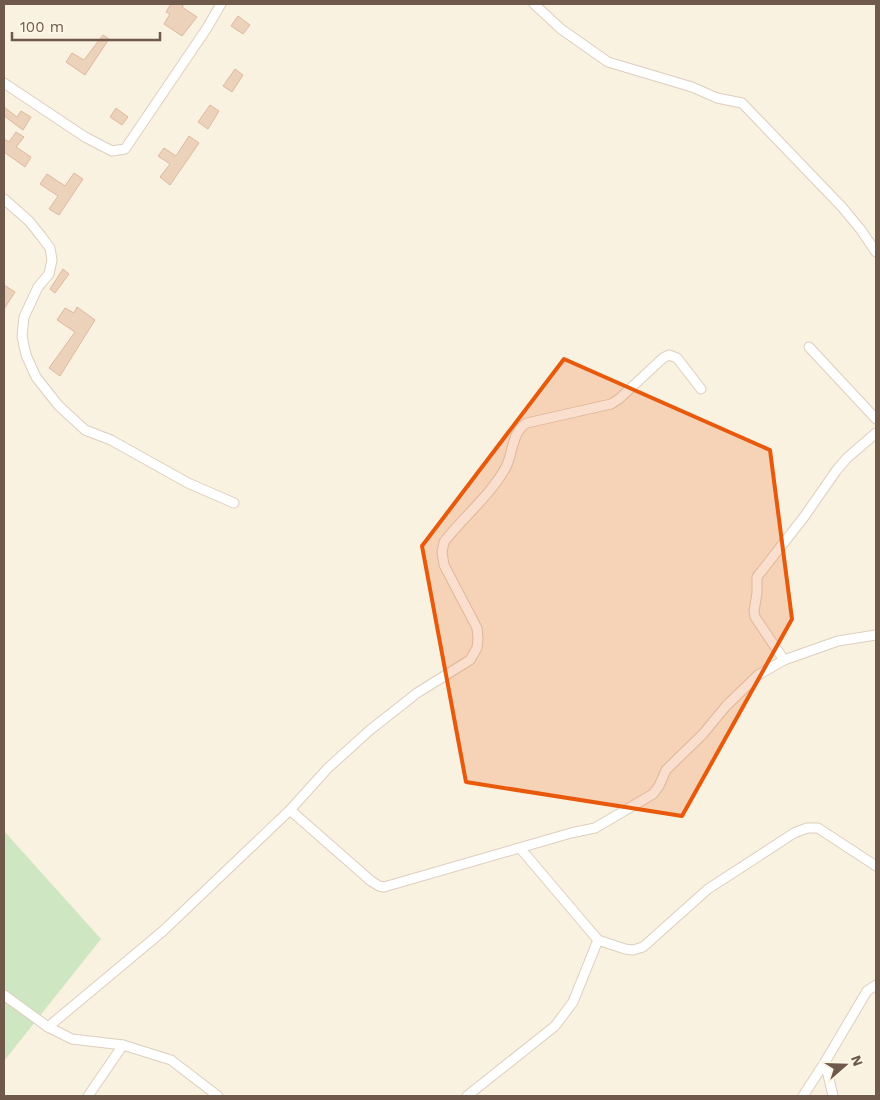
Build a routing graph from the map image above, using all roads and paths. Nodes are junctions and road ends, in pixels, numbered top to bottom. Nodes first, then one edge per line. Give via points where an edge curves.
1 (221, 4) edge
2 (534, 4) edge
3 (4, 83) edge
4 (4, 199) edge
5 (876, 252) edge
6 (809, 347) dead end
7 (701, 389) dead end
8 (876, 420) edge
9 (876, 433) edge
10 (234, 503) dead end
11 (876, 635) edge
12 (784, 660) junction
13 (290, 810) junction
14 (520, 848) junction
15 (876, 866) edge
16 (598, 940) junction
17 (876, 985) edge
18 (4, 995) edge
19 (48, 1027) junction
20 (123, 1045) junction
21 (825, 1062) junction
22 (88, 1096) edge
23 (218, 1096) edge
24 (467, 1096) edge
25 (803, 1096) edge
26 (833, 1096) edge

1 - 3 street via 125,149 112,151 85,137
2 - 5 street via 561,29 608,62 742,104 842,207
4 - 10 street via 29,221 50,248 49,274 38,287 24,317 22,336 36,377 58,405 85,430
6 - 8 street
7 - 13 street via 677,358 669,355 611,404 527,423 520,429 504,470 489,492 444,542 444,565 477,628 477,648 470,660 418,693 370,730 328,768
9 - 12 street via 836,471 757,577 755,617
11 - 12 street via 838,641
12 - 14 street via 758,675 726,706 666,770 653,794 596,828
13 - 14 street via 380,886 389,887
13 - 19 street via 163,930
14 - 16 street
15 - 16 street via 818,828 807,828 794,833 708,889 643,947 625,949
16 - 24 street via 573,1002 555,1026
17 - 21 street via 867,990
18 - 19 street
19 - 20 street via 72,1039
20 - 22 street
20 - 23 street via 171,1060
21 - 25 street
21 - 26 street

